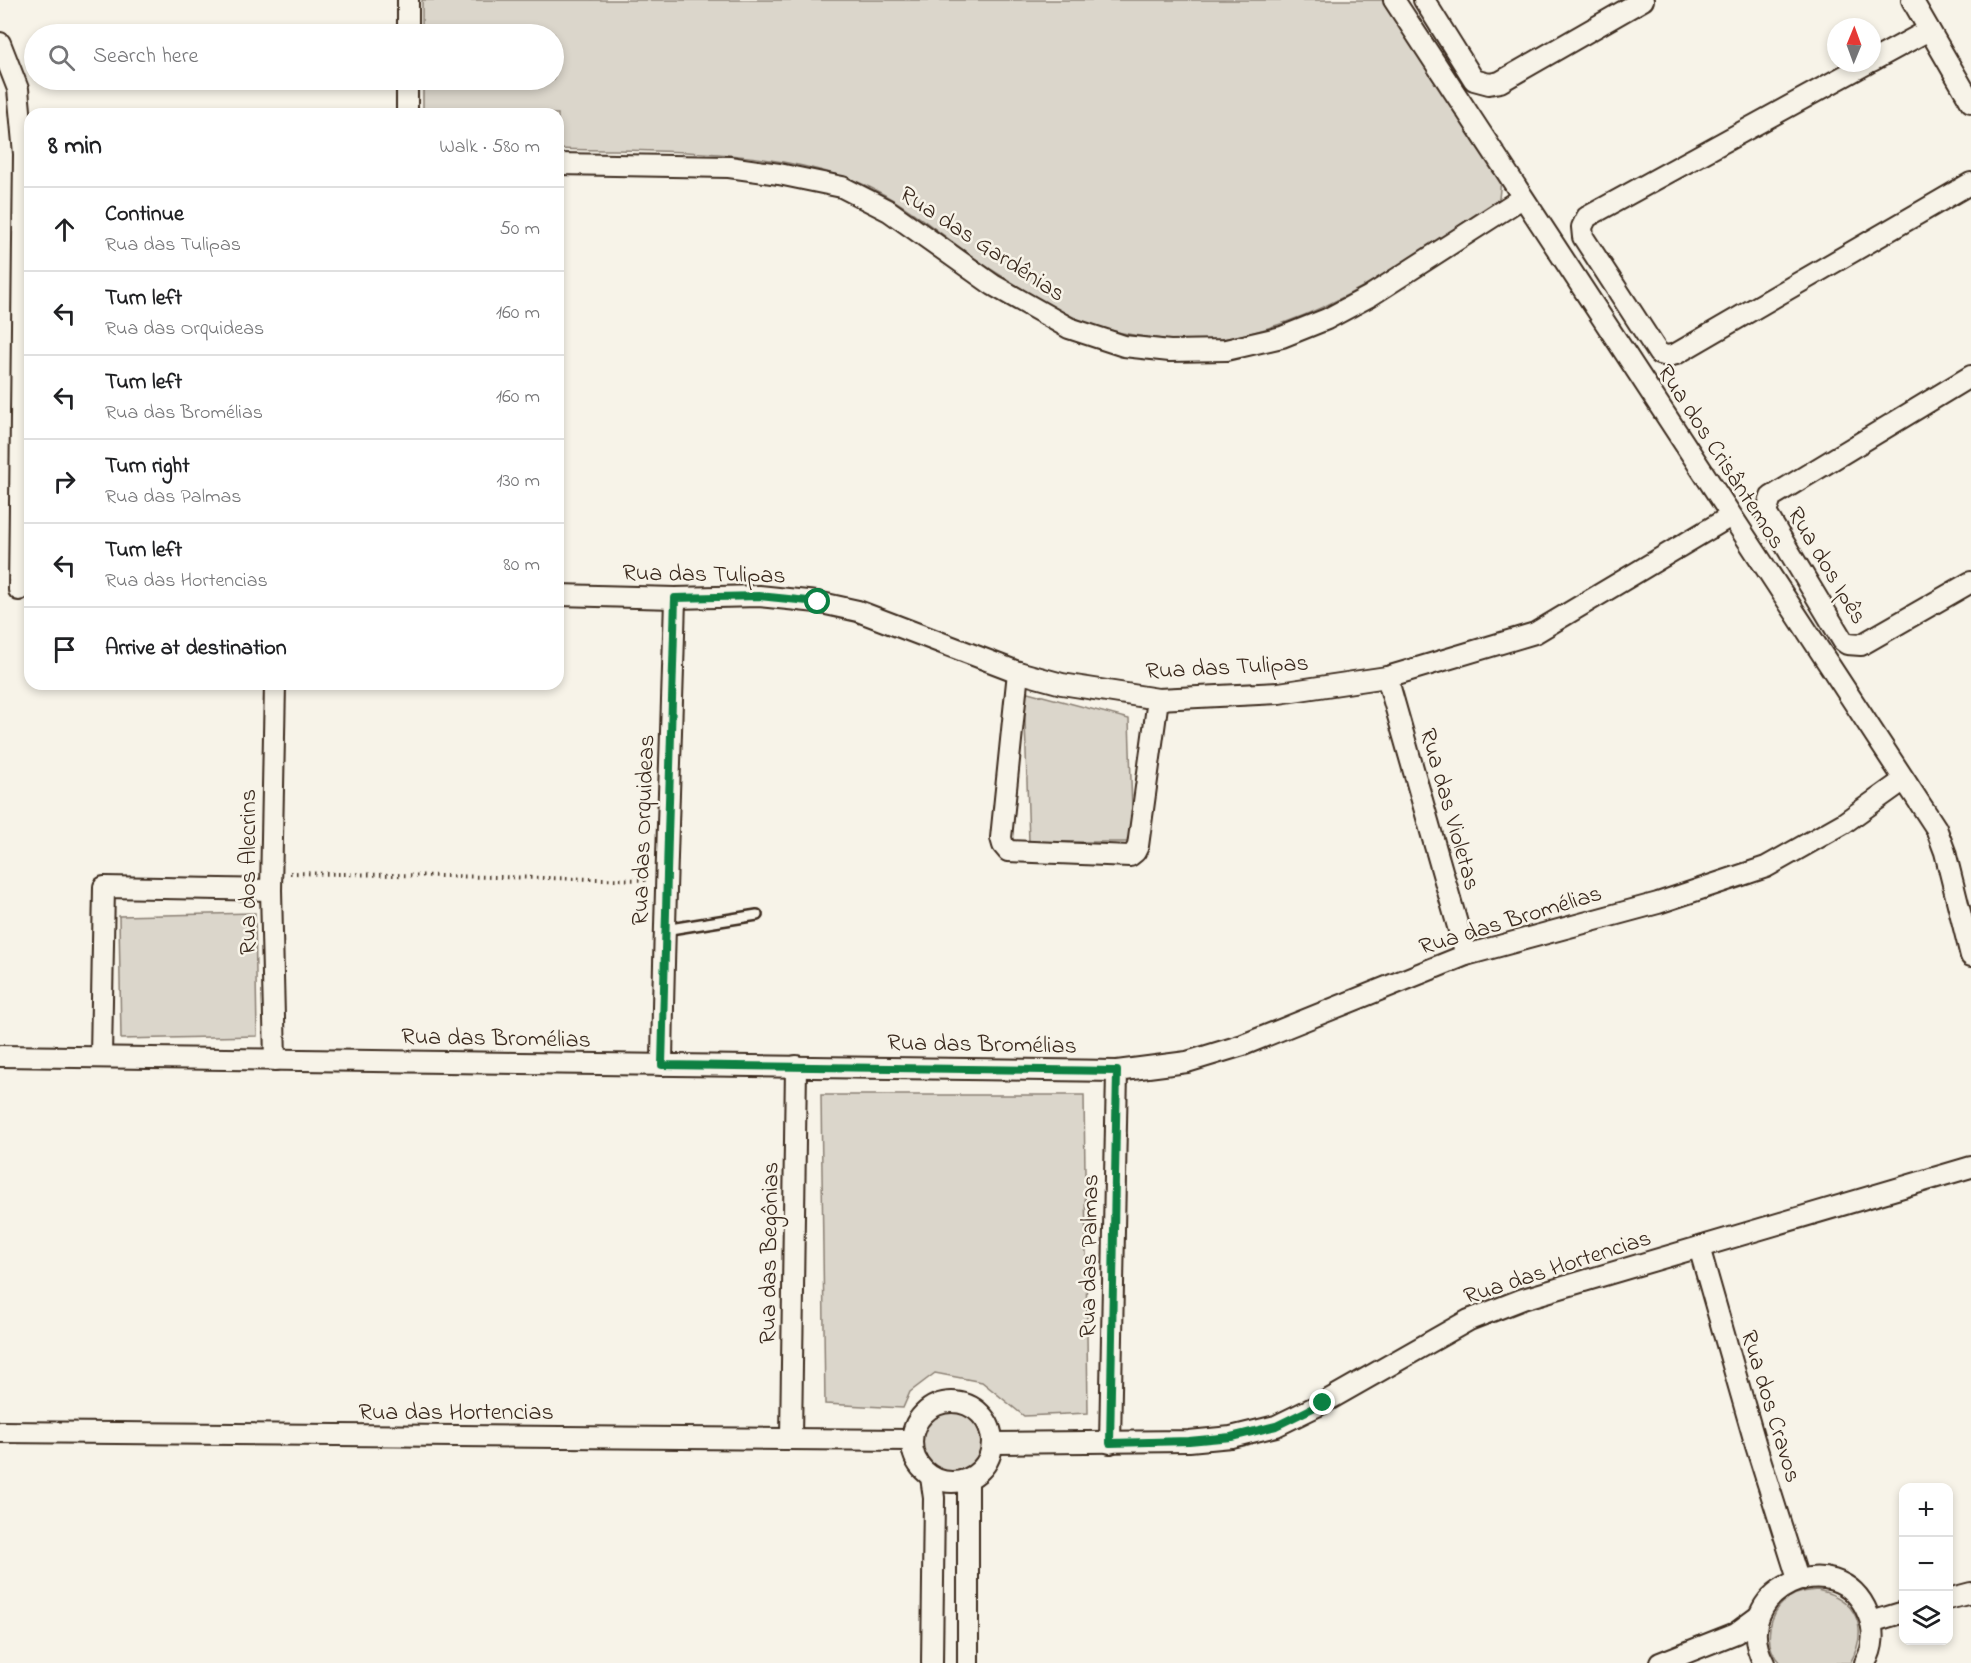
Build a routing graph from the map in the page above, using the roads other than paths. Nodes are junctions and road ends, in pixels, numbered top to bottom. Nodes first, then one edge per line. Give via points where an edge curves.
1 (408, 0) edge
2 (1394, 0) edge
3 (1424, 0) edge
4 (1643, 0) edge
5 (1912, 0) edge
6 (408, 24) edge
7 (1929, 30) junction
8 (0, 43) edge
9 (1881, 56) edge
10 (1852, 72) edge
11 (407, 90) edge
12 (1971, 102) edge
13 (407, 108) edge
14 (564, 164) edge
15 (1971, 183) edge
16 (1522, 198) junction
17 (1971, 376) edge
18 (1731, 516) junction
19 (1971, 582) edge
20 (16, 590) edge
21 (564, 595) edge
22 (675, 598) junction
23 (1017, 672) junction
24 (1387, 677) junction
25 (274, 690) edge
26 (1158, 699) junction
27 (1904, 780) junction
28 (271, 882) junction
29 (757, 915) dead end
30 (664, 930) junction
31 (1466, 955) junction
32 (1971, 956) edge
33 (0, 1056) edge
34 (101, 1057) junction
35 (275, 1059) junction
36 (662, 1065) junction
37 (796, 1066) junction
38 (1117, 1071) junction
39 (1971, 1167) edge
40 (1698, 1247) junction
41 (0, 1432) edge
42 (791, 1439) junction
43 (911, 1440) junction
44 (993, 1443) junction
45 (1110, 1443) junction
46 (931, 1477) junction
47 (968, 1479) junction
48 (1798, 1579) junction
49 (1971, 1593) edge
50 (1953, 1598) edge
51 (1899, 1614) edge
52 (1759, 1616) junction
53 (1871, 1622) junction
54 (932, 1663) edge
55 (968, 1663) edge
56 (1660, 1663) edge
57 (1764, 1663) edge
58 (1865, 1663) edge

1 - 6 street
2 - 16 street, Rua dos Crisântemos
3 - 4 street via 1474,80 1489,84 1500,82
5 - 7 street
7 - 9 street
7 - 12 street
8 - 20 street via 18,89 24,154
10 - 15 street via 1587,217 1583,237 1659,354 1676,354
11 - 13 street
14 - 16 street, Rua das Gardênias via 729,167 842,187 889,212 993,285 1069,328 1124,346 1170,351 1226,350 1282,337 1327,319 1370,296
16 - 18 street, Rua dos Crisântemos
17 - 19 street, Rua dos Ipês via 1771,497 1766,513 1847,644 1861,645
18 - 24 street, Rua das Tulipas via 1535,633
18 - 27 street, Rua dos Crisântemos
21 - 22 street, Rua das Tulipas
22 - 23 street, Rua das Tulipas via 759,596 818,602 858,611
22 - 30 street, Rua das Orquideas
23 - 26 street, Rua das Tulipas via 1062,684
23 - 26 street via 1001,838 1008,851 1130,856 1135,852
24 - 26 street, Rua das Tulipas via 1279,693
24 - 31 street, Rua das Violetas
25 - 28 street, Rua dos Alecrins
27 - 31 street, Rua das Bromélias via 1844,823 1766,867 1658,903
27 - 32 street, Rua dos Crisântemos via 1936,828
28 - 34 street via 104,887
28 - 35 street, Rua dos Alecrins
29 - 30 lane
30 - 36 street, Rua das Orquideas
31 - 38 street, Rua das Bromélias via 1243,1046 1187,1062
33 - 34 street, Rua das Bromélias
34 - 35 street, Rua das Bromélias
35 - 36 street, Rua das Bromélias
36 - 37 street, Rua das Bromélias
37 - 38 street, Rua das Bromélias
37 - 42 street, Rua das Begônias
38 - 45 street, Rua das Palmas
39 - 40 street, Rua das Hortencias
40 - 45 street, Rua das Hortencias via 1522,1299 1469,1320 1276,1426 1231,1437
40 - 48 street, Rua dos Cravos
41 - 42 street, Rua das Hortencias
42 - 43 street, Rua das Hortencias
43 - 44 street via 922,1414 946,1402 961,1402 984,1416
43 - 46 street via 916,1461
44 - 45 street, Rua das Hortencias
44 - 47 street via 986,1465
46 - 47 street via 956,1482
46 - 54 street
47 - 55 street
48 - 52 street via 1774,1593
48 - 53 street via 1817,1577 1844,1585 1864,1604
49 - 50 street
51 - 53 street
52 - 56 street via 1736,1634
52 - 57 street via 1756,1635
53 - 58 street via 1873,1639

